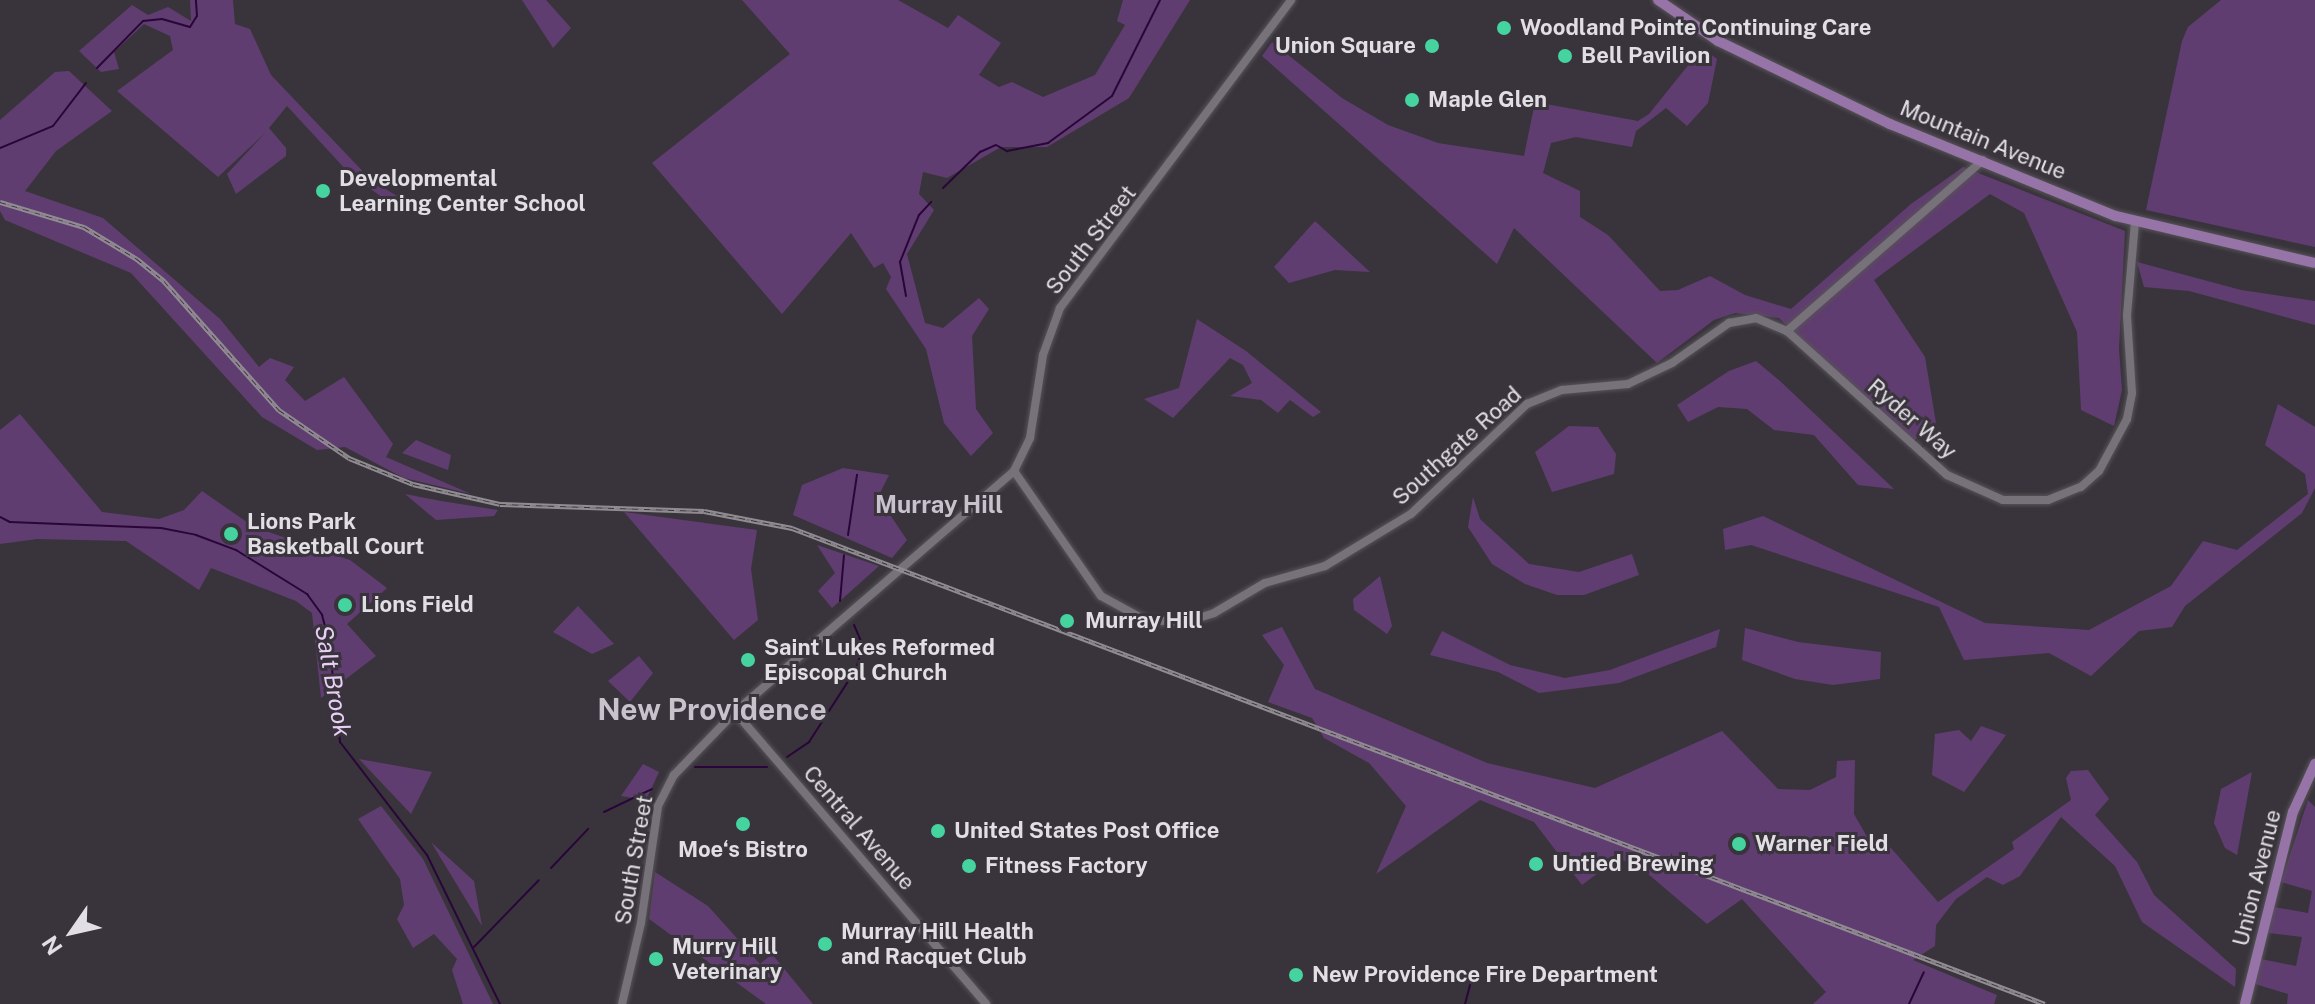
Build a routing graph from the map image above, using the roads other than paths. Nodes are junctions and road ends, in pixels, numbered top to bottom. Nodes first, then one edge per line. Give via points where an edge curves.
1 (1291, 0) edge
2 (1658, 0) edge
3 (1983, 160) junction
4 (2135, 221) junction
5 (2315, 263) edge
6 (1787, 331) junction
7 (1014, 471) junction
8 (735, 712) junction
9 (2315, 764) edge
10 (622, 1004) edge
11 (986, 1004) edge
12 (2245, 1004) edge

1 - 7 street, South Street via 1060,308 1043,355 1030,438
2 - 3 main road, Mountain Avenue via 1718,41 1890,124
3 - 4 main road, Mountain Avenue
3 - 6 street
4 - 5 main road, Mountain Avenue
4 - 6 street, Ryder Way via 2128,295 2132,393 2127,419 2099,471 2059,497 2003,500 1947,475
6 - 7 street, Southgate Road via 1762,319 1739,320 1628,384 1547,394 1527,404 1411,514 1325,566 1265,583 1214,613 1185,622 1135,617 1101,596
7 - 8 street, South Street
8 - 10 street, South Street via 682,765 662,795
8 - 11 street, Central Avenue
9 - 12 main road, Union Avenue via 2293,812

